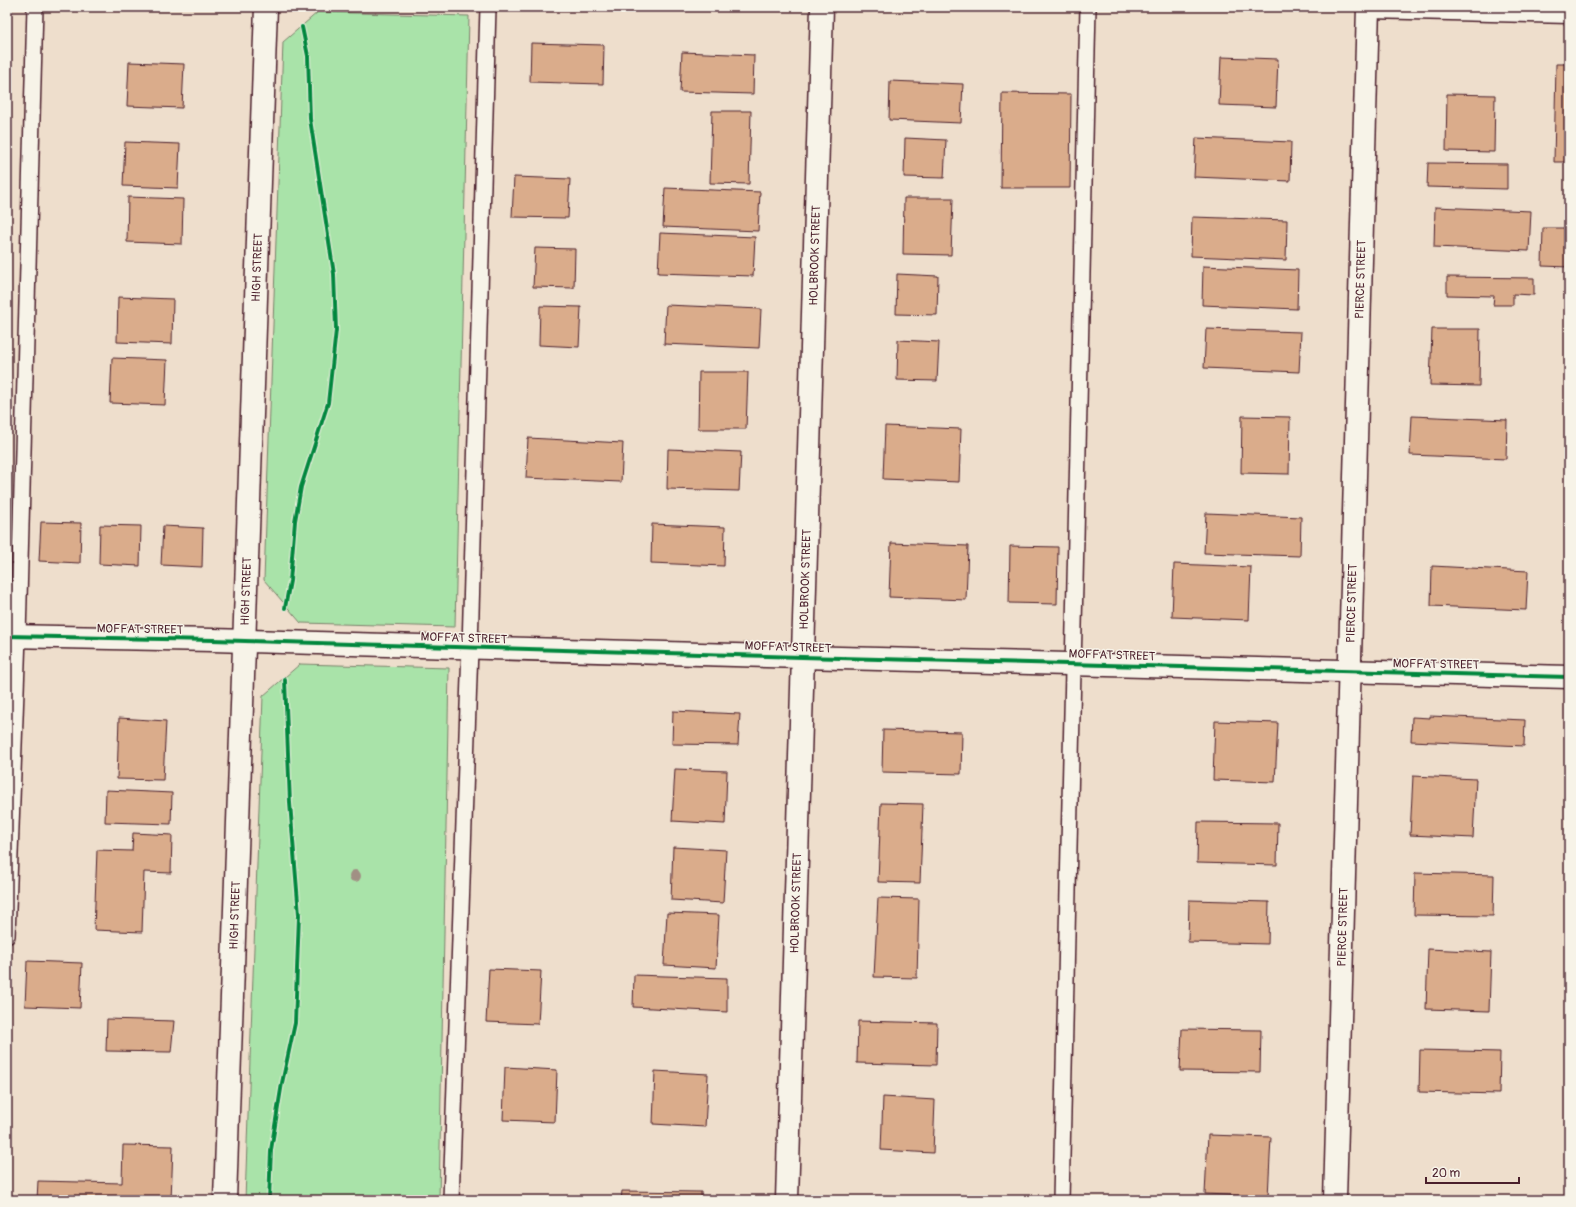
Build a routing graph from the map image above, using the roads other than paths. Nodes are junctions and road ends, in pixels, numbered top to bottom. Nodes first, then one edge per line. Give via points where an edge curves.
1 (35, 7) edge
2 (266, 7) edge
3 (488, 7) edge
4 (822, 7) edge
5 (1088, 7) edge
6 (1369, 7) edge
7 (1569, 12) edge
8 (13, 636) edge
9 (244, 641) junction
10 (470, 648) junction
11 (802, 657) junction
12 (1073, 664) junction
13 (1349, 672) junction
14 (1569, 677) edge
15 (7, 936) edge
16 (225, 1200) edge
17 (451, 1200) edge
18 (787, 1200) edge
19 (1061, 1200) edge
20 (1335, 1200) edge

1 - 8 lane
2 - 9 street, HIGH STREET
3 - 10 lane
4 - 11 street, HOLBROOK STREET
5 - 12 lane
6 - 7 street
6 - 13 street, PIERCE STREET
8 - 9 street, MOFFAT STREET
8 - 15 lane
9 - 10 street, MOFFAT STREET
9 - 16 street, HIGH STREET
10 - 11 street, MOFFAT STREET
10 - 17 lane
11 - 12 street, MOFFAT STREET
11 - 18 street, HOLBROOK STREET
12 - 13 street, MOFFAT STREET
12 - 19 lane
13 - 14 street, MOFFAT STREET
13 - 20 street, PIERCE STREET

